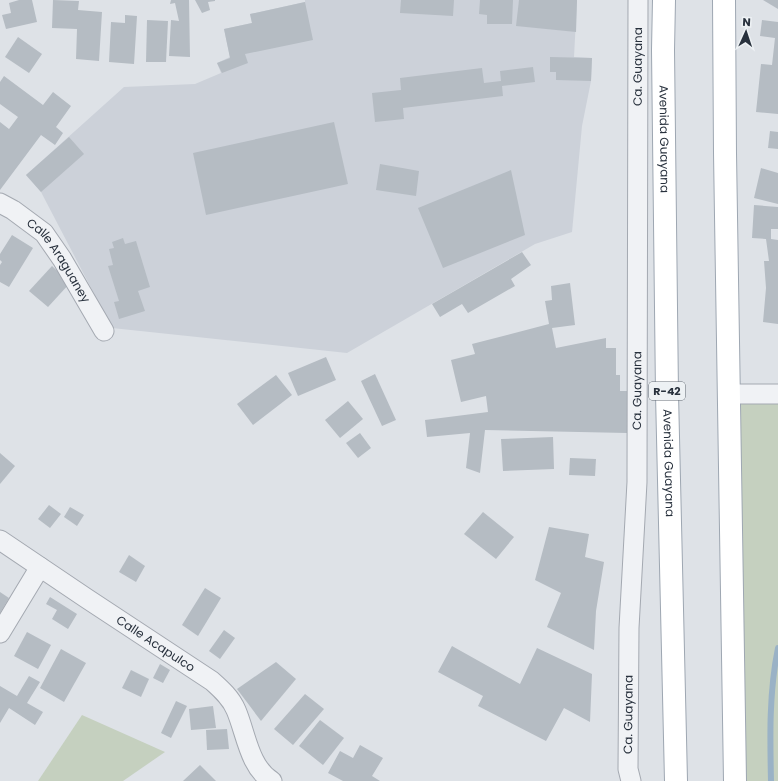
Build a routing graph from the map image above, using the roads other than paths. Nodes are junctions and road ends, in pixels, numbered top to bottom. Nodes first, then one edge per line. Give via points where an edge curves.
1 (638, 0) edge
2 (664, 0) edge
3 (724, 0) edge
4 (0, 203) edge
5 (104, 331) dead end
6 (729, 394) junction
7 (778, 394) edge
8 (0, 540) edge
9 (40, 567) junction
10 (0, 633) edge
11 (260, 778) edge
12 (631, 781) edge
13 (676, 781) edge
14 (736, 781) edge

1 - 12 street, Ca. Guayana via 637,482 629,628 628,768
2 - 13 main road, Avenida Guayana / R-42 via 667,394
3 - 6 main road
4 - 5 street, Calle Araguaney via 44,233
6 - 7 street
6 - 14 main road
8 - 9 street, Calle Acapulco
9 - 10 street
9 - 11 street, Calle Acapulco via 212,681 225,693 236,708

